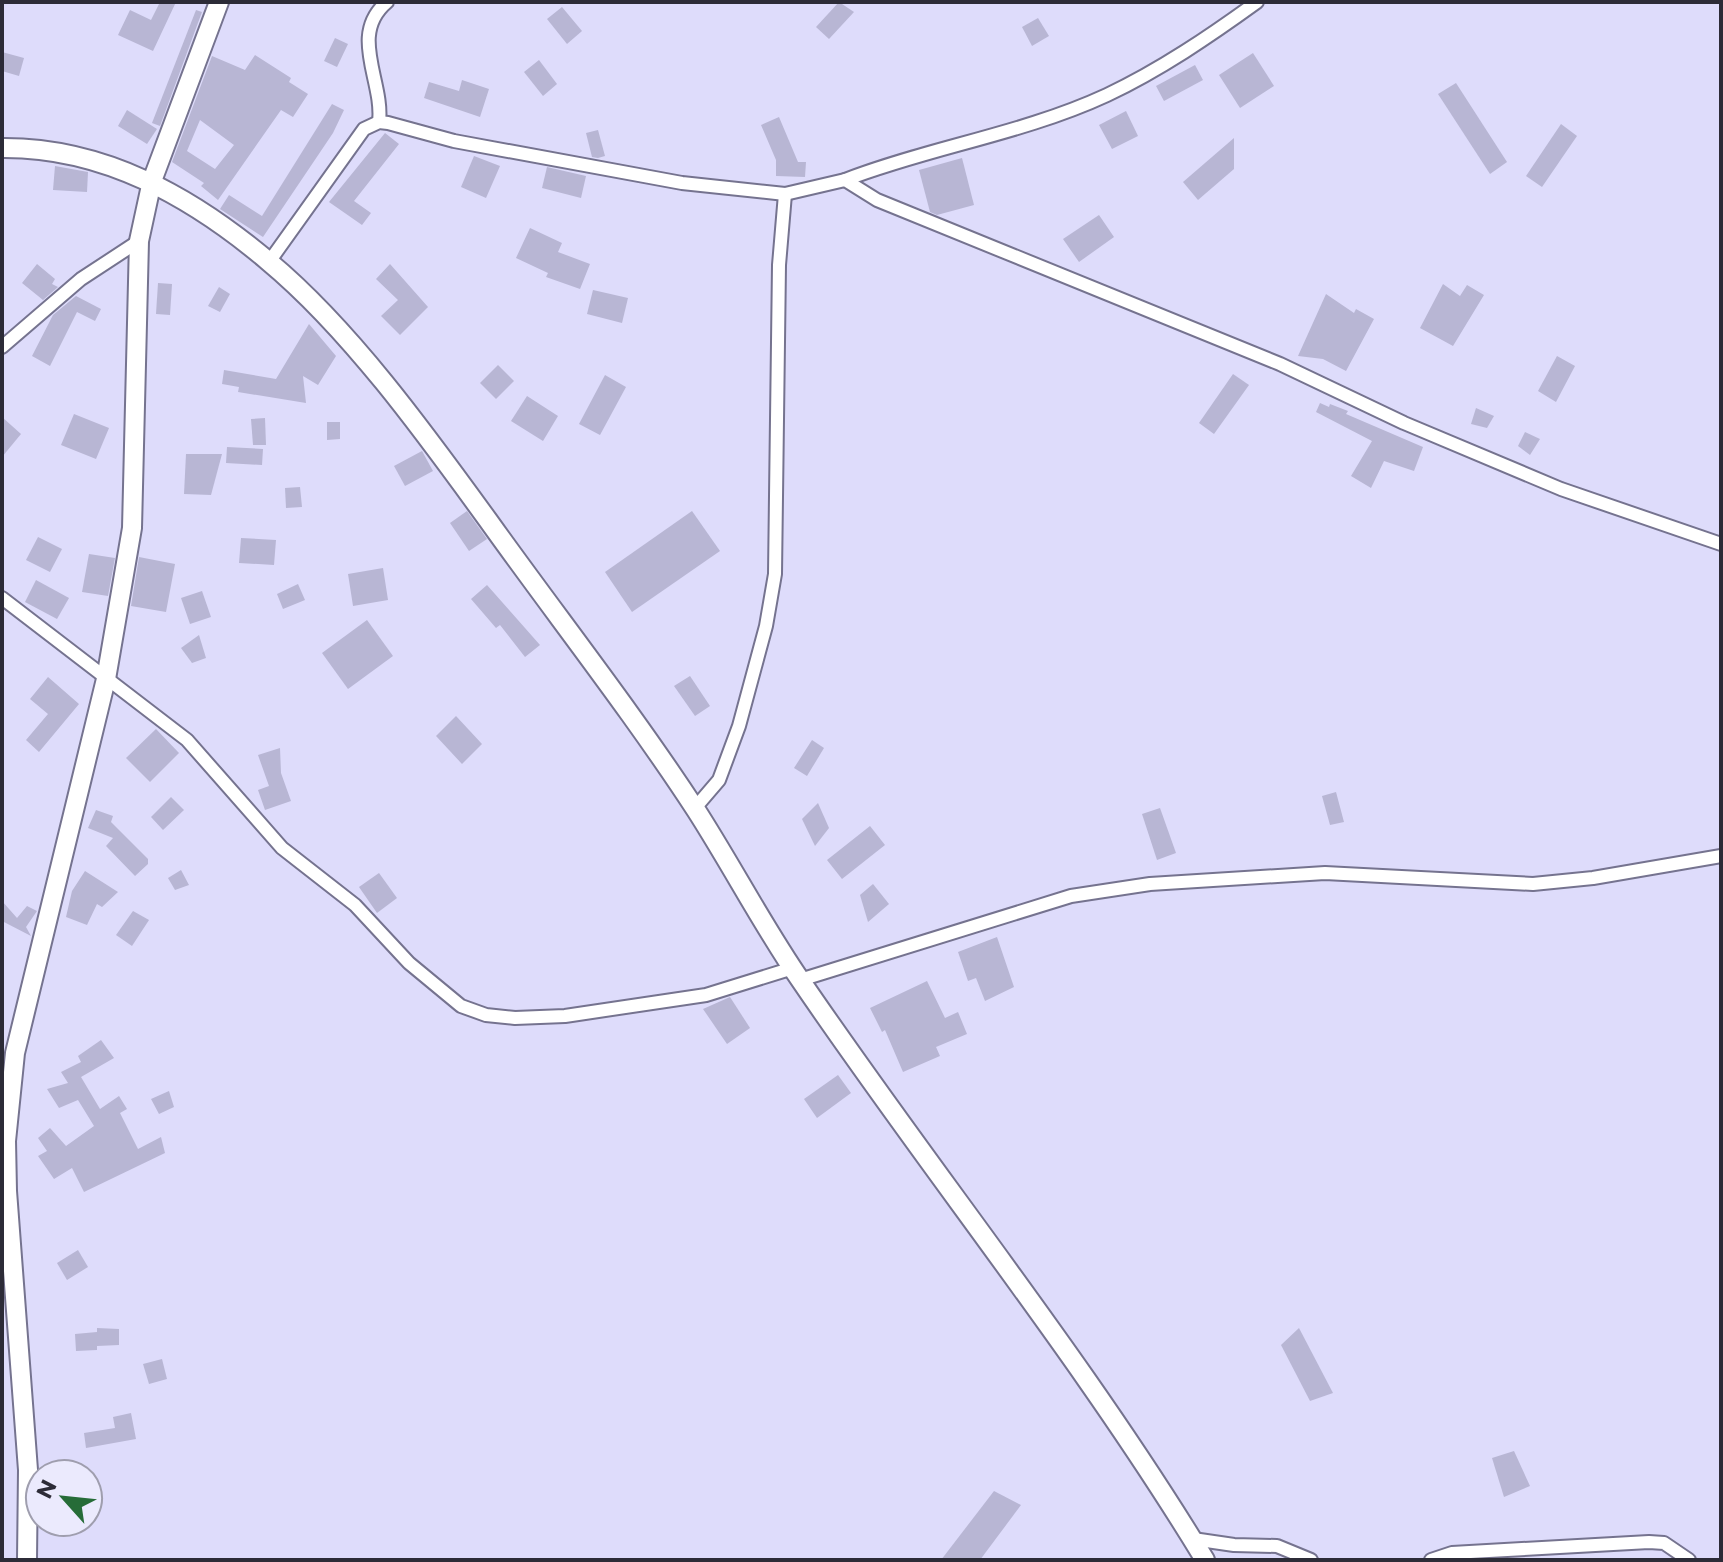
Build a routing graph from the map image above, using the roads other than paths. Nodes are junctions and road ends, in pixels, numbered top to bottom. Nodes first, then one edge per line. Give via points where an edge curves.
1 (219, 2) edge
2 (387, 2) edge
3 (1257, 2) edge
4 (379, 122) junction
5 (2, 148) edge
6 (845, 180) junction
7 (152, 181) junction
8 (785, 194) junction
9 (139, 241) junction
10 (269, 262) junction
11 (2, 347) edge
12 (1721, 544) edge
13 (2, 598) edge
14 (106, 679) junction
15 (695, 808) junction
16 (1721, 856) edge
17 (796, 974) junction
18 (7, 1092) edge
19 (1193, 1539) junction
20 (27, 1560) edge
21 (1205, 1560) edge
22 (1311, 1560) edge
23 (1431, 1560) edge
24 (1689, 1560) edge

1 - 7 street
2 - 4 street via 369,28
3 - 6 street via 1107,95
4 - 8 street via 570,164
4 - 10 street via 364,129
5 - 7 street via 88,159
6 - 8 street
6 - 12 street via 877,200 1280,364 1561,489
7 - 9 street
7 - 10 street
8 - 15 street via 779,265 775,574 760,655 739,726 719,780
9 - 11 street via 81,279
9 - 14 street via 132,528
10 - 15 street via 314,304 430,440
13 - 14 street
14 - 17 street via 187,740 282,848 355,905 409,963 461,1006 515,1018 565,1016 706,995
14 - 18 street
15 - 17 street
16 - 17 street via 1533,884 1325,873 1150,884 1071,896
17 - 19 street via 1075,1364
18 - 20 street via 7,1191 28,1470
19 - 21 street
19 - 22 street via 1277,1546
23 - 24 street via 1452,1553 1649,1542 1664,1543

